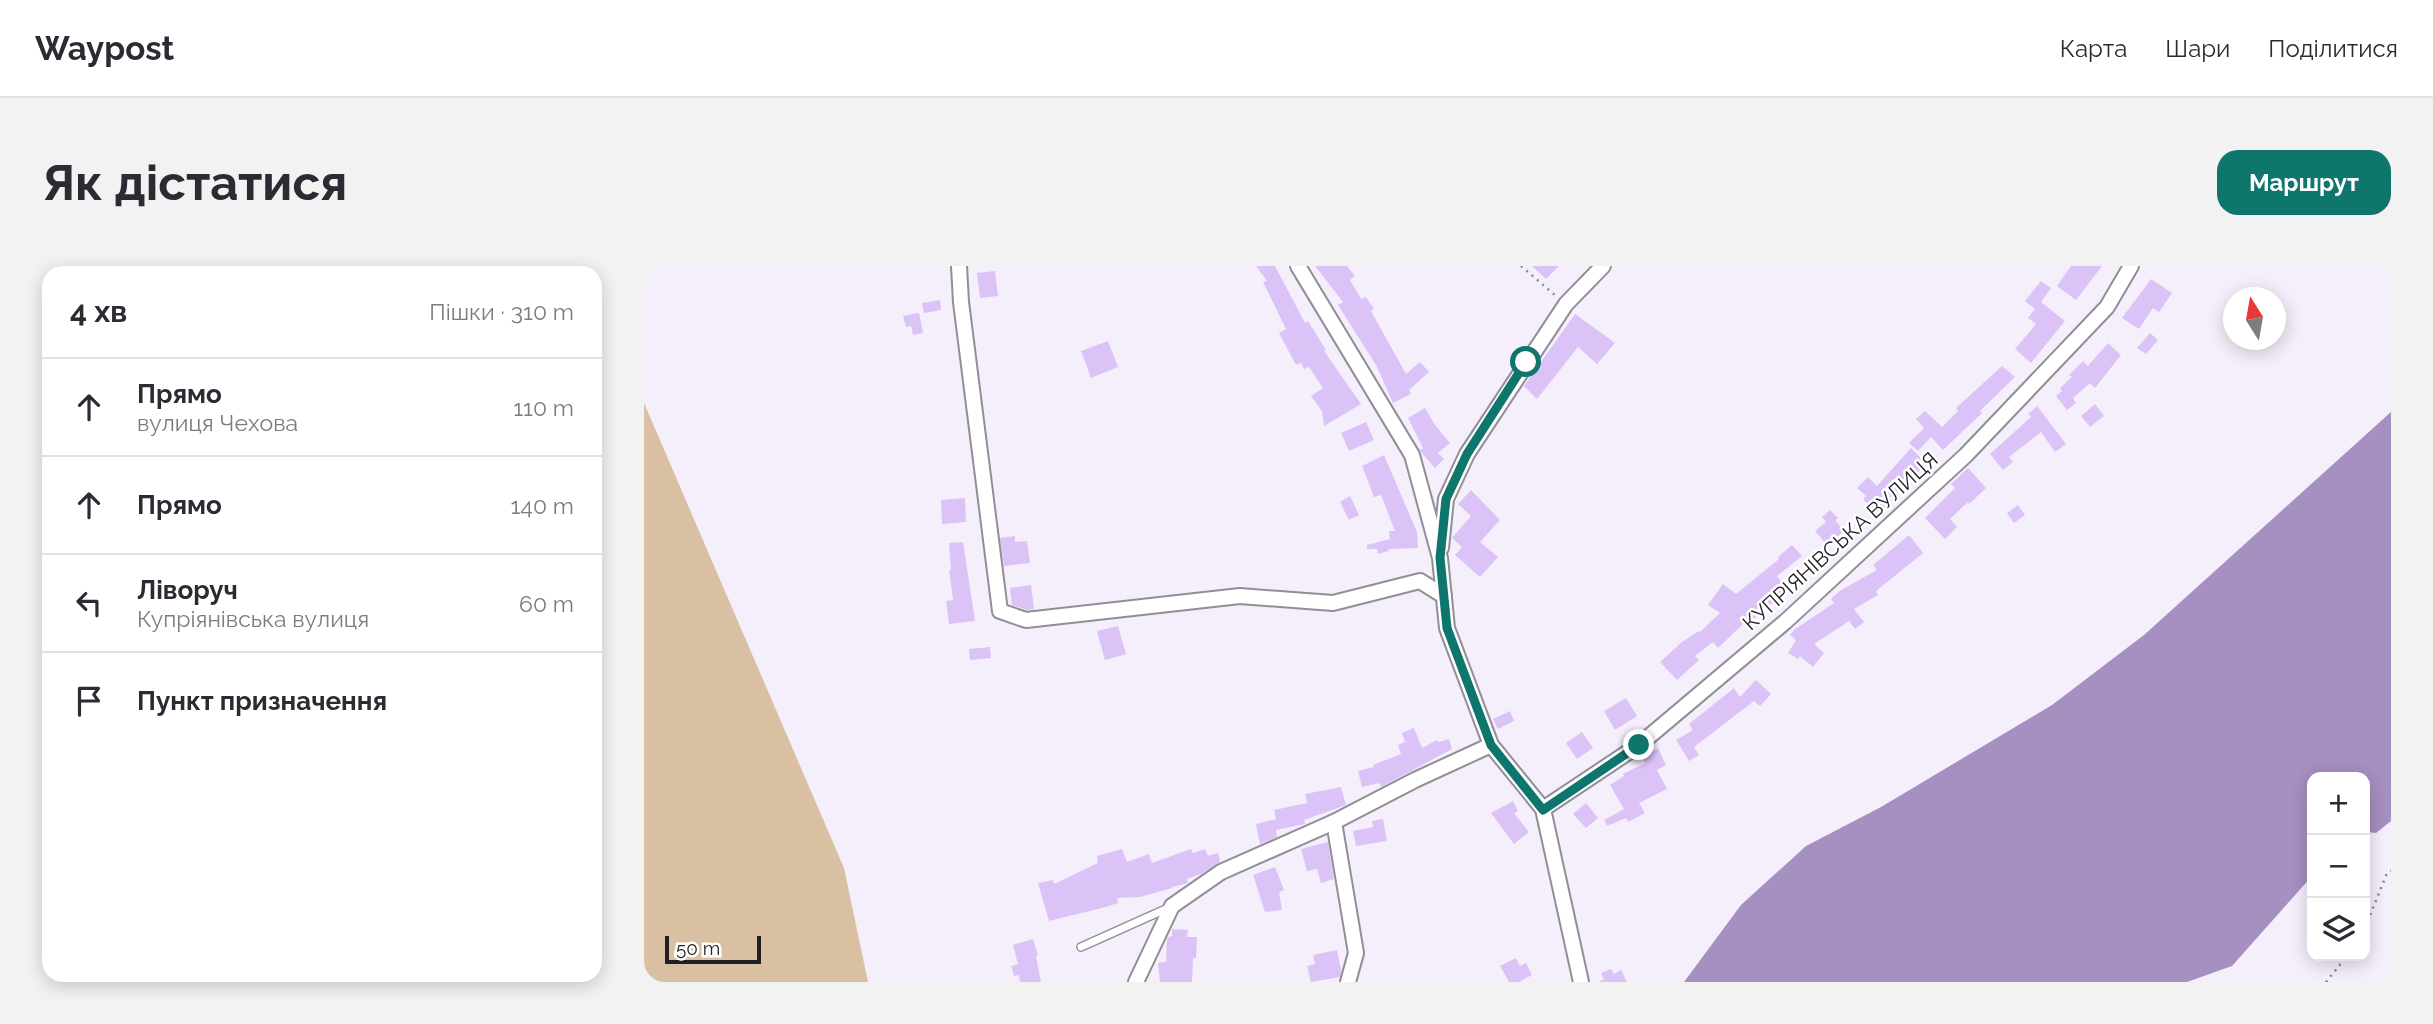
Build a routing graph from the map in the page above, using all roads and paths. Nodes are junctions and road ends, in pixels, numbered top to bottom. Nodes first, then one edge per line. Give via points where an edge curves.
1 (959, 266) edge
2 (1298, 266) edge
3 (1521, 266) edge
4 (1603, 266) edge
5 (2131, 266) edge
6 (1566, 304) junction
7 (1440, 558) junction
8 (1444, 596) junction
9 (1491, 745) junction
10 (1543, 810) junction
11 (1334, 822) junction
12 (2391, 871) edge
13 (1172, 906) junction
14 (2370, 916) edge
15 (1082, 947) dead end
16 (2343, 961) edge
17 (1136, 982) edge
18 (1348, 982) edge
19 (1581, 982) edge
20 (2326, 982) edge

1 - 8 street via 1000,611 1026,620 1240,596 1333,603 1420,581
2 - 7 street via 1412,455
3 - 6 path
4 - 6 street
5 - 10 street, КУПРІЯНІВСЬКА ВУЛИЦЯ via 2107,307 1984,435 1785,622 1639,745
6 - 7 street via 1467,454 1446,499
7 - 8 street
8 - 9 street via 1447,628
9 - 10 street
9 - 11 street
10 - 19 street
11 - 13 street via 1221,872
11 - 18 street via 1356,953
12 - 14 path
13 - 15 lane
13 - 17 street
16 - 20 path

